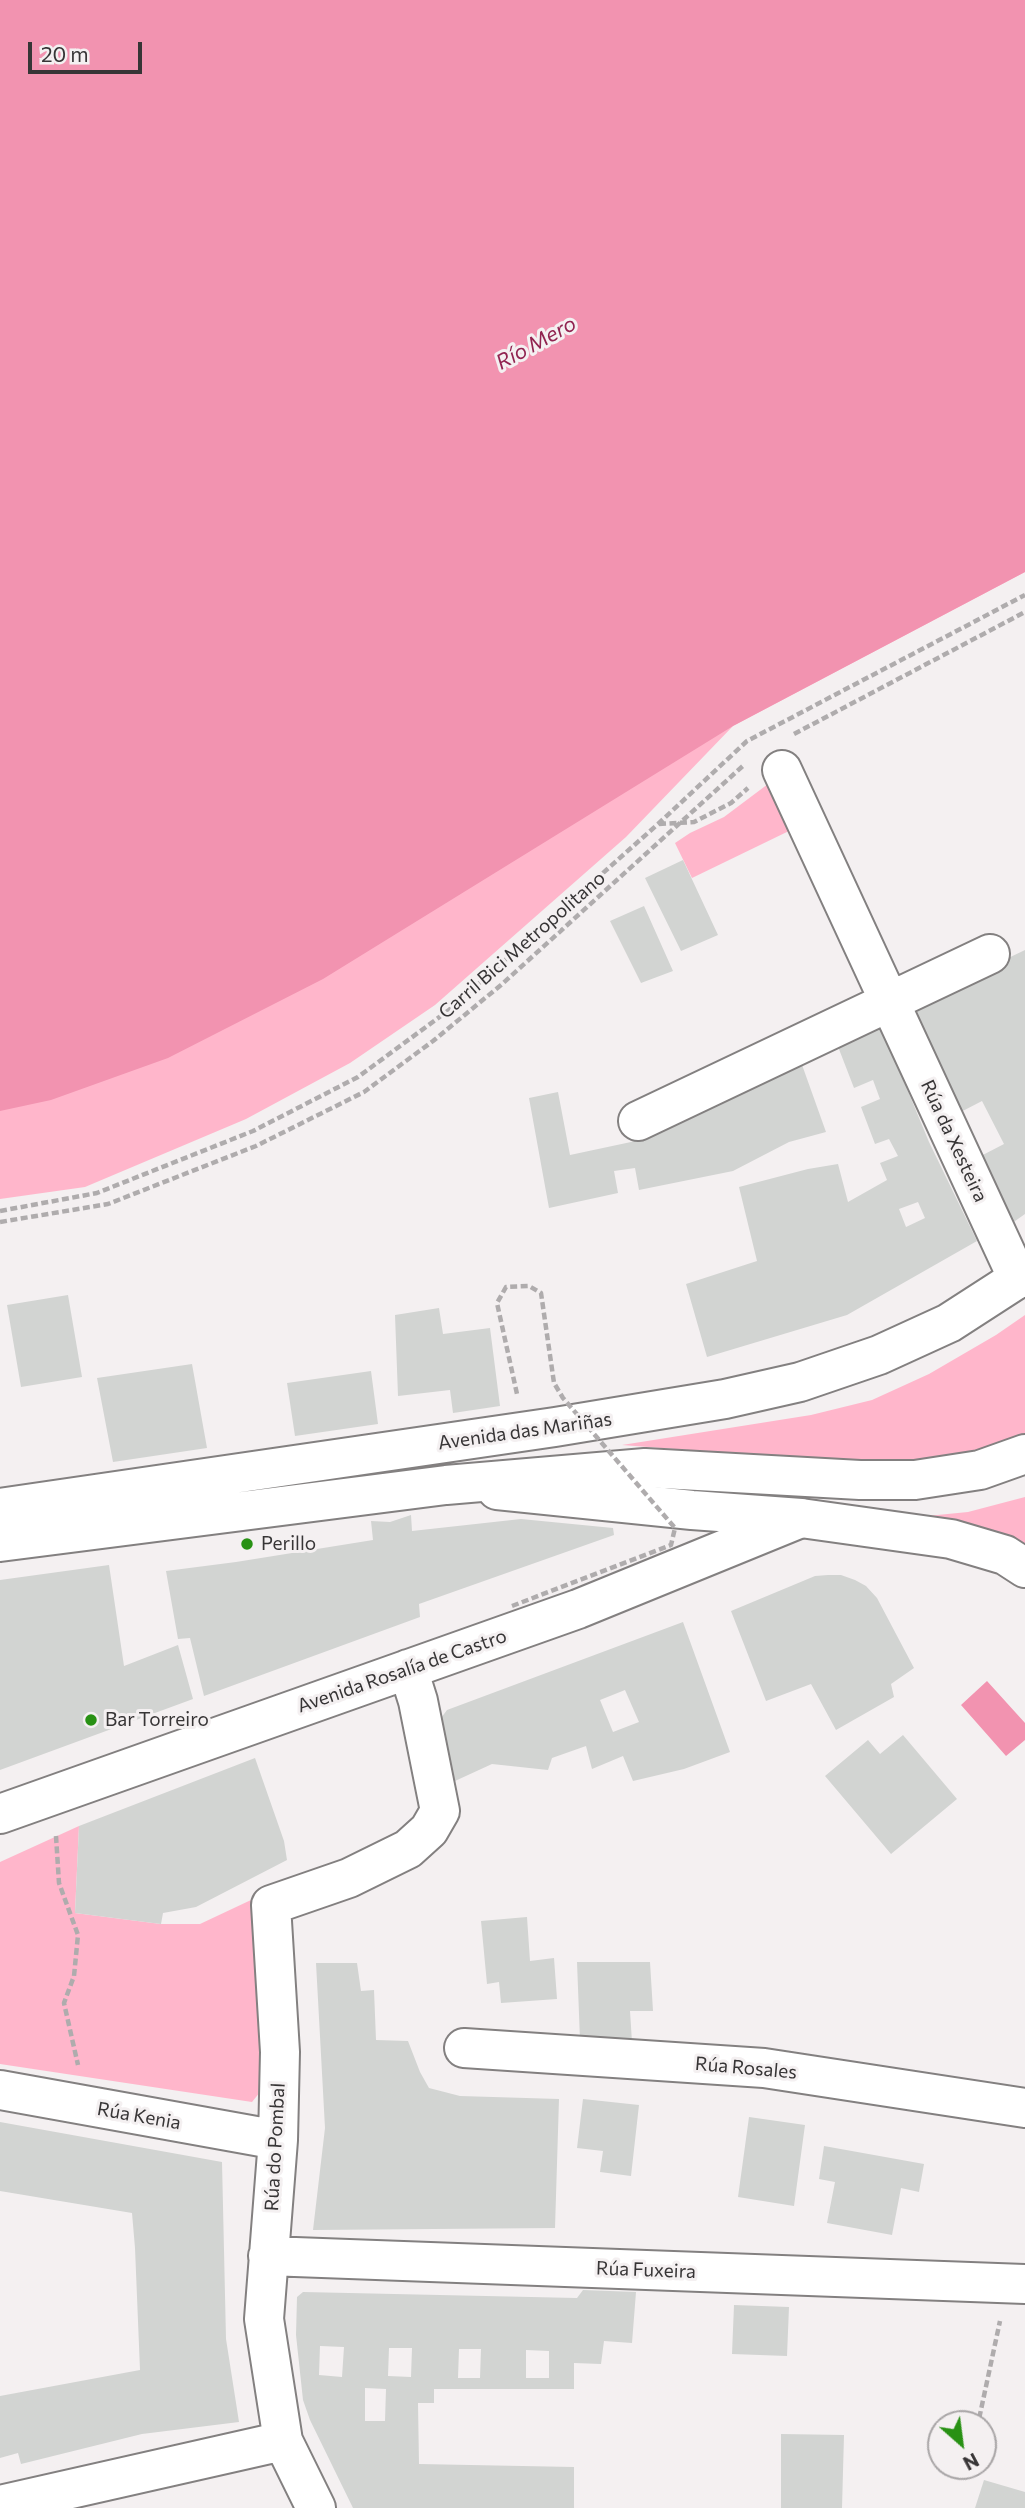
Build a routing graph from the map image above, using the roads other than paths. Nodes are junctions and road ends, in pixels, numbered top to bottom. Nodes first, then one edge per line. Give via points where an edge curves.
1 (773, 756) road end
2 (990, 954) dead end
3 (889, 1002) junction
4 (638, 1121) dead end
5 (1021, 1277) edge
6 (1025, 1454) edge
7 (446, 1485) junction
8 (0, 1508) edge
9 (801, 1518) junction
10 (0, 1542) edge
11 (1025, 1568) edge
12 (408, 1669) junction
13 (0, 1814) edge
14 (464, 2048) dead end
15 (0, 2090) edge
16 (1025, 2108) edge
17 (278, 2140) junction
18 (268, 2256) junction
19 (1015, 2283) edge
20 (283, 2441) junction
21 (0, 2505) edge
22 (316, 2508) edge

1 - 3 main road, Rúa da Xesteira
2 - 3 main road
3 - 4 main road
3 - 5 main road, Rúa da Xesteira
5 - 8 main road, Avenida das Mariñas via 949,1323 879,1355 800,1382 726,1399
6 - 7 main road via 980,1470 915,1480 645,1468
7 - 9 main road
7 - 10 main road
9 - 11 main road via 951,1539 1005,1555
9 - 12 main road, Avenida Rosalía de Castro via 579,1609
12 - 13 main road, Avenida Rosalía de Castro
12 - 17 main road, Rúa do Pombal via 440,1811 429,1830 408,1849 349,1878 271,1905 280,2052
14 - 16 main road, Rúa Rosales via 764,2067
15 - 17 main road, Rúa Kenia
17 - 18 main road, Rúa do Pombal
18 - 19 main road, Rúa Fuxeira
18 - 20 main road, Rúa do Pombal via 264,2319
20 - 21 main road
20 - 22 main road, Rúa do Pombal

